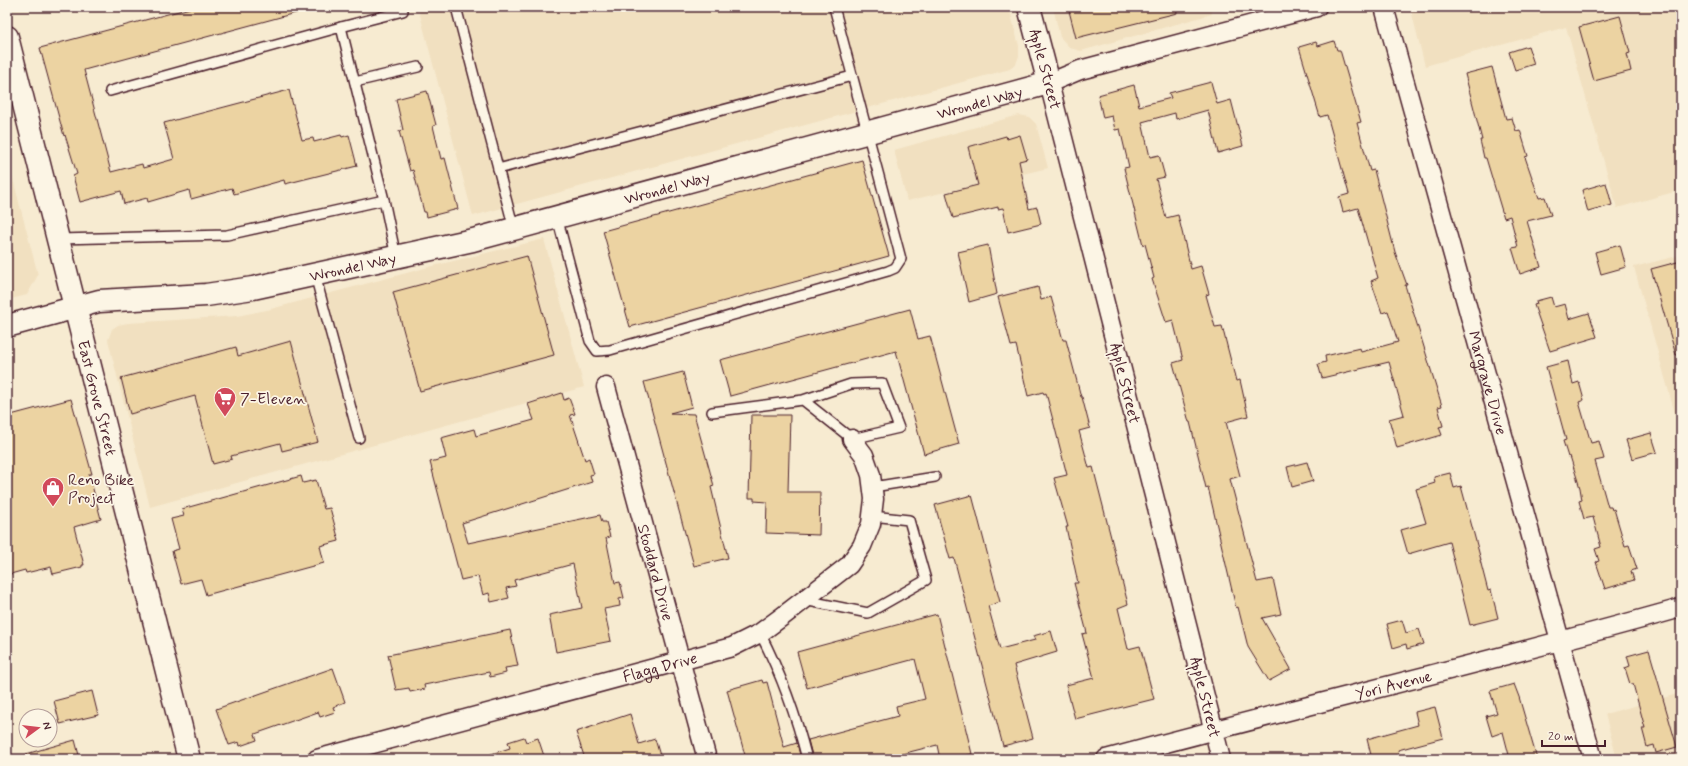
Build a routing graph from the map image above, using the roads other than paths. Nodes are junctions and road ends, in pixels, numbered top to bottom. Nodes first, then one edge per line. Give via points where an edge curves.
1 (456, 7) edge
2 (834, 7) edge
3 (1029, 7) edge
4 (1317, 7) edge
5 (1384, 7) edge
6 (403, 11) dead end
7 (341, 27) junction
8 (7, 37) edge
9 (418, 67) dead end
10 (852, 76) junction
11 (355, 82) junction
12 (1049, 83) junction
13 (110, 91) dead end
14 (868, 132) junction
15 (498, 169) junction
16 (384, 200) junction
17 (557, 217) junction
18 (514, 229) junction
19 (58, 239) junction
20 (396, 257) junction
21 (316, 275) junction
22 (75, 308) junction
23 (7, 326) edge
24 (606, 387) dead end
25 (803, 400) junction
26 (712, 412) dead end
27 (359, 438) dead end
28 (852, 439) junction
29 (935, 477) dead end
30 (873, 487) junction
31 (872, 516) junction
32 (804, 600) junction
33 (1681, 608) edge
34 (760, 633) junction
35 (1561, 642) junction
36 (680, 661) junction
37 (1214, 729) junction
38 (188, 759) edge
39 (317, 759) edge
40 (706, 759) edge
41 (807, 759) edge
42 (1106, 759) edge
43 (1221, 759) edge
44 (1593, 759) edge

1 - 15 lane
2 - 10 lane
3 - 12 street, Apple Street
4 - 12 street, Wrondel Way via 1080,70
5 - 35 street, Margrave Drive
6 - 7 lane
7 - 11 lane
7 - 13 lane
8 - 19 street, East Grove Street
9 - 11 lane
10 - 14 lane
10 - 15 lane
11 - 16 lane
12 - 14 street, Wrondel Way
12 - 37 street, Apple Street
14 - 17 street, Wrondel Way
14 - 17 lane via 901,259 895,268 610,350 597,350 590,341
15 - 18 lane
16 - 19 lane via 227,235
16 - 20 lane
17 - 18 street, Wrondel Way
18 - 20 street, Wrondel Way
19 - 22 street, East Grove Street
20 - 21 street, Wrondel Way
21 - 22 street, Wrondel Way via 206,295 99,301
21 - 27 lane
22 - 23 street, Wrondel Way
22 - 38 street, East Grove Street
24 - 36 street, Stoddard Drive
25 - 26 lane
25 - 28 lane
25 - 28 lane via 851,384 882,383 899,428
28 - 30 street, Flagg Drive via 864,455
29 - 30 lane
30 - 31 street, Flagg Drive
31 - 32 street, Flagg Drive via 862,546 848,565
31 - 32 lane via 909,520 926,580 868,613
32 - 34 street, Flagg Drive
33 - 35 street, Yori Avenue
34 - 36 street, Flagg Drive via 732,647
34 - 41 lane via 783,681
35 - 37 street, Yori Avenue
35 - 44 street, Margrave Drive
36 - 39 street, Flagg Drive
36 - 40 street, Stoddard Drive
37 - 42 street, Yori Avenue
37 - 43 street, Apple Street

